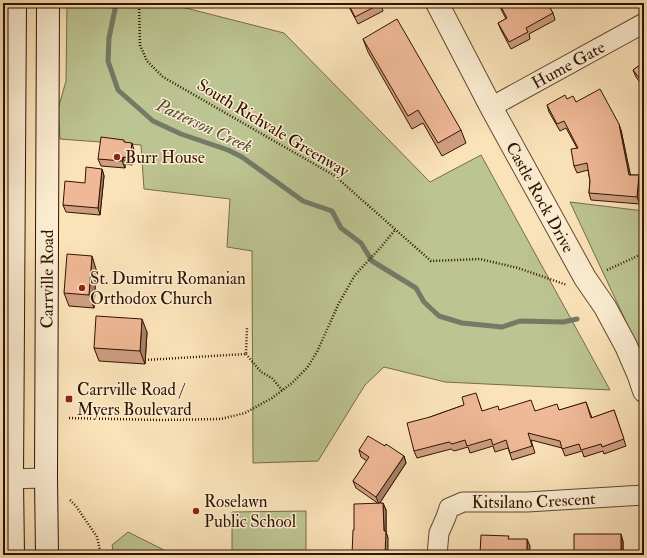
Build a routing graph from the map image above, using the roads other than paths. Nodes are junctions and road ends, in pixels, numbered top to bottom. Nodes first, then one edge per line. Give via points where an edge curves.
1 (15, 3) edge
2 (48, 3) edge
3 (437, 3) edge
4 (644, 23) edge
5 (491, 106) junction
6 (14, 205) junction
7 (47, 205) junction
8 (8, 293) edge
9 (644, 391) edge
10 (46, 478) junction
11 (8, 479) edge
12 (644, 495) edge
13 (13, 555) edge
14 (47, 555) edge
15 (438, 555) edge

1 - 6 main road, Carrville Road
2 - 7 main road, Carrville Road
3 - 5 main road, Castle Rock Drive
4 - 5 street, Hume Gate
5 - 9 main road, Castle Rock Drive via 585,278 605,307 626,346
6 - 7 main road
6 - 8 main road, Carrville Road
7 - 10 main road, Carrville Road
8 - 11 main road, Carrville Road
10 - 11 street
10 - 14 main road, Carrville Road
11 - 13 main road, Carrville Road
12 - 15 street, Kitsilano Crescent via 527,502 463,502 449,508 439,533

